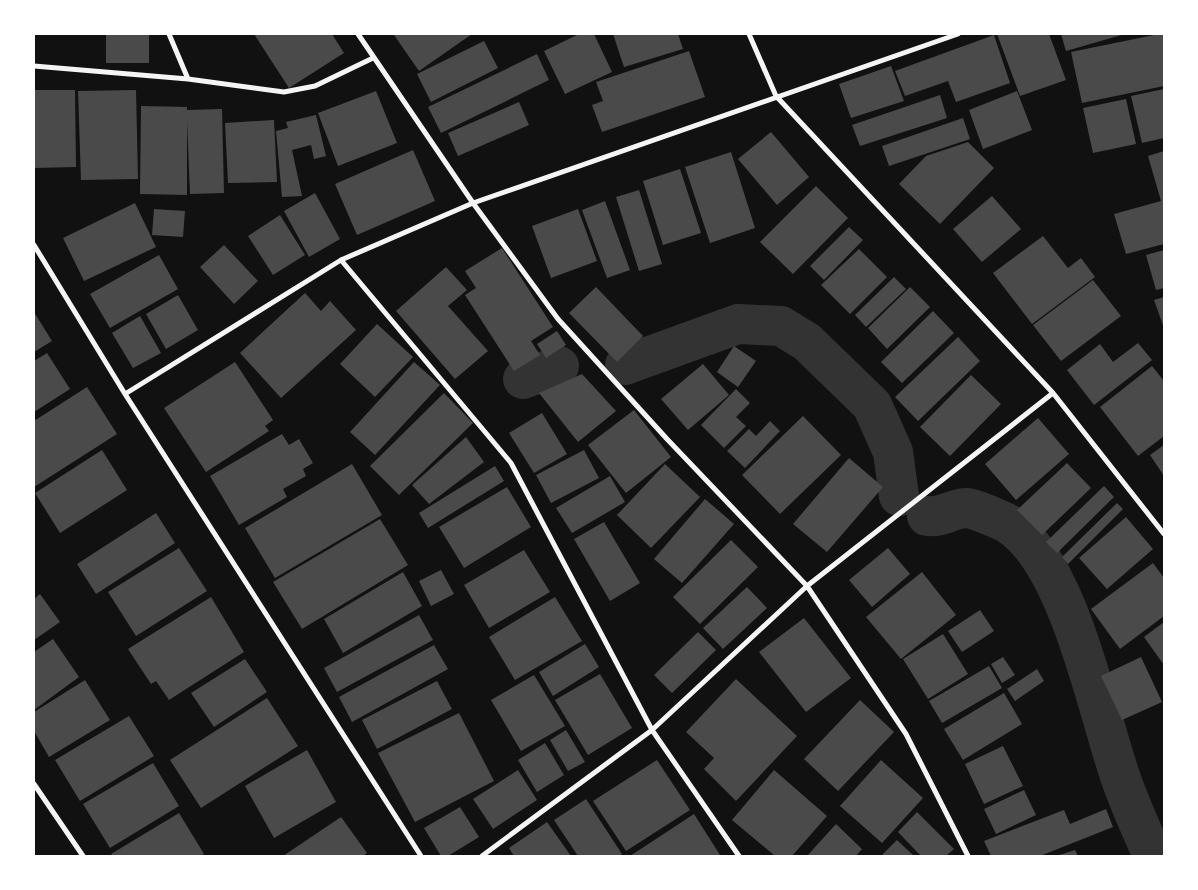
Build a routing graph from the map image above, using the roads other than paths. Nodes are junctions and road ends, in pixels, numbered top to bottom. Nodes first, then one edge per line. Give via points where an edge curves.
1 (169, 34) edge
2 (358, 34) edge
3 (749, 34) edge
4 (958, 34) edge
5 (373, 58) junction
6 (34, 66) edge
7 (188, 79) junction
8 (776, 96) junction
9 (473, 202) junction
10 (34, 245) edge
11 (341, 260) junction
12 (1053, 393) junction
13 (125, 394) junction
14 (1164, 534) edge
15 (808, 586) junction
16 (652, 730) junction
17 (34, 784) edge
18 (83, 856) edge
19 (421, 856) edge
20 (482, 856) edge
21 (739, 856) edge
22 (968, 856) edge

1 - 7 street
2 - 5 street
3 - 8 street
4 - 8 street
5 - 7 street via 315,86 284,92
5 - 9 street
6 - 7 street
8 - 9 street
8 - 12 street
9 - 11 street
9 - 15 street via 558,319
10 - 13 street
11 - 13 street
11 - 16 street via 511,463
12 - 14 street
12 - 15 street
13 - 19 street
15 - 16 street
15 - 22 street via 906,734
16 - 20 street
16 - 21 street
17 - 18 street

